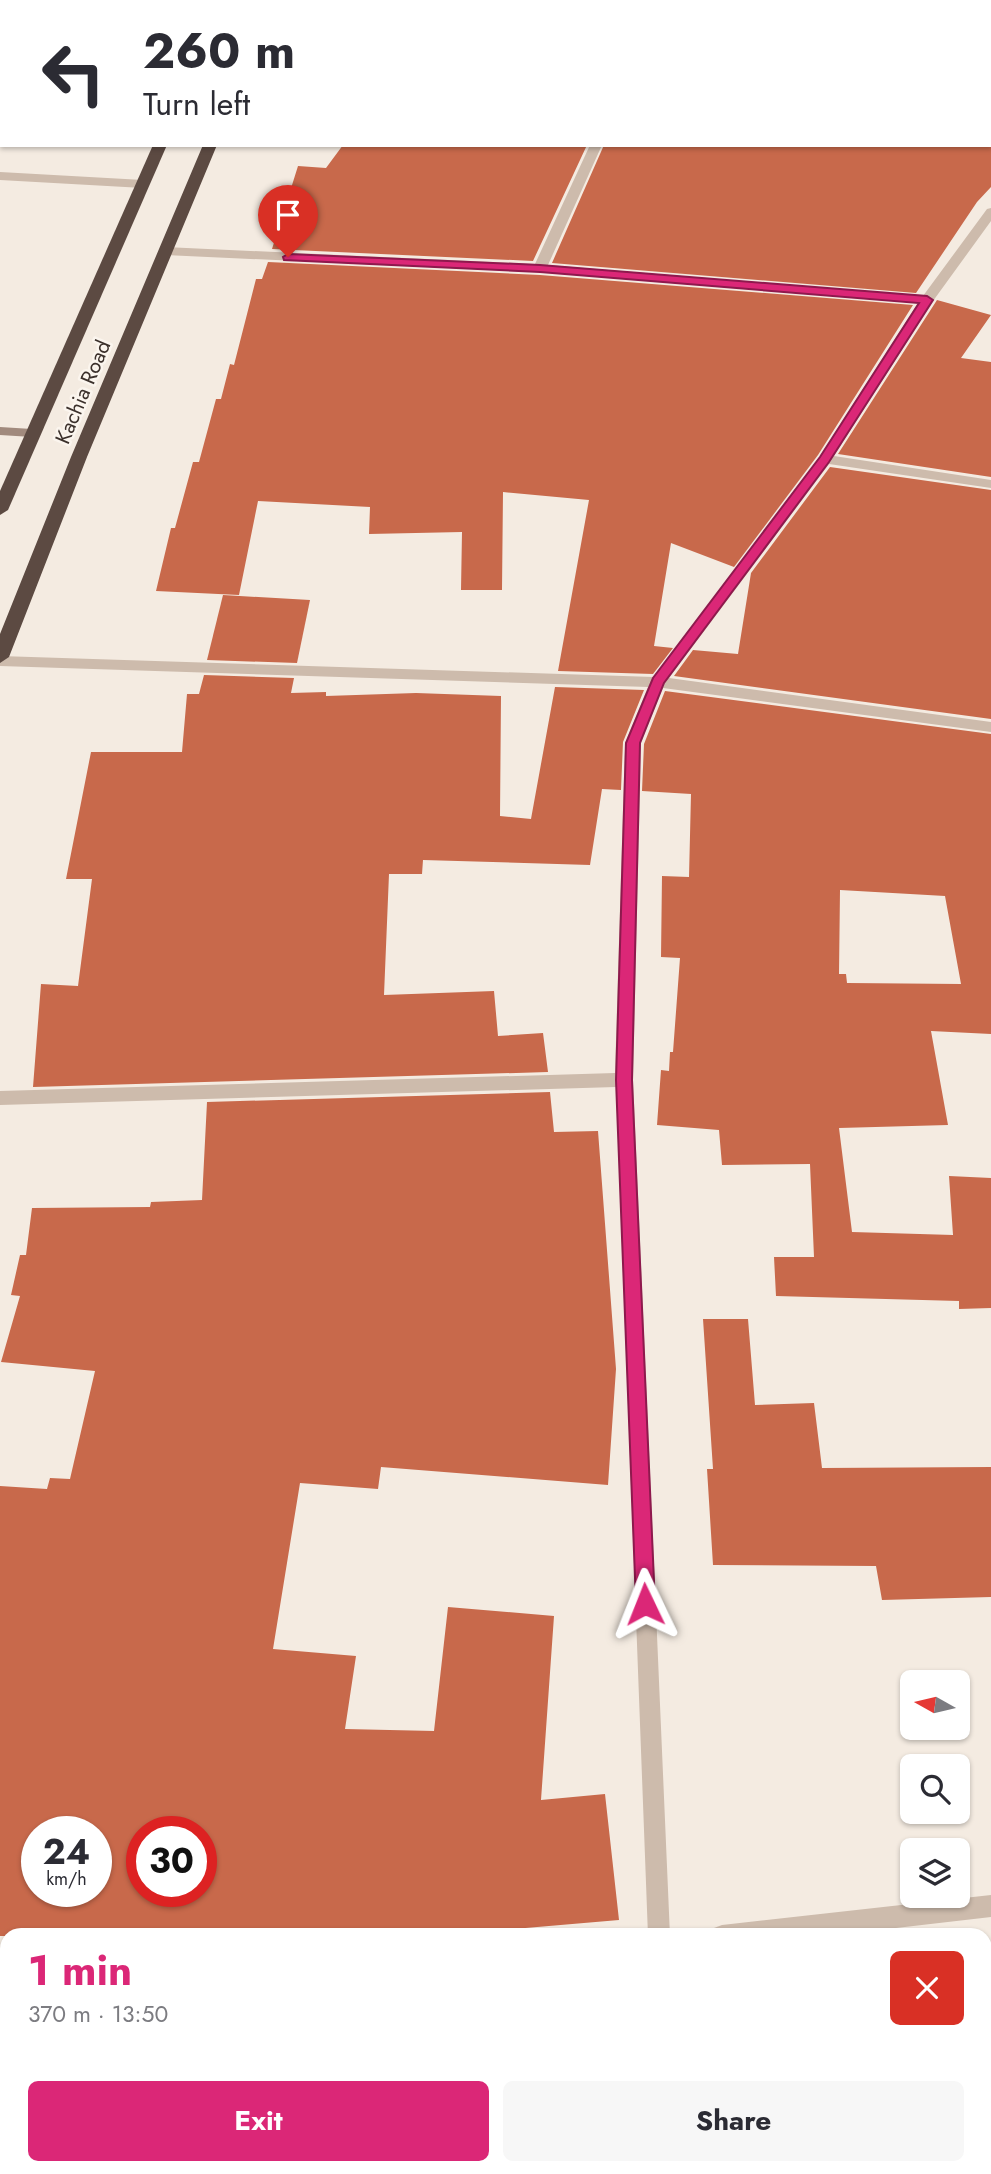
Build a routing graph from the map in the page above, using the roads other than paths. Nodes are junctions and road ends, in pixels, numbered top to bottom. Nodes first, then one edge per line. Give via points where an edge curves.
1 (159, 147) edge
2 (209, 147) edge
3 (595, 147) edge
4 (0, 176) edge
5 (143, 184) junction
6 (991, 212) edge
7 (164, 251) junction
8 (540, 268) junction
9 (927, 300) junction
10 (0, 431) edge
11 (32, 433) junction
12 (825, 459) junction
13 (991, 484) edge
14 (0, 510) edge
15 (0, 659) edge
16 (658, 682) junction
17 (991, 726) edge
18 (624, 1080) junction
19 (0, 1098) edge
20 (991, 1906) edge
21 (659, 1928) edge
22 (794, 1928) edge

1 - 5 highway, Kachia Road
2 - 7 highway, Kachia Road
3 - 8 street
4 - 5 street
5 - 11 highway, Kachia Road
6 - 9 street
7 - 8 street
7 - 15 highway, Kachia Road
8 - 9 street
9 - 12 street
10 - 11 street
11 - 14 highway, Kachia Road
12 - 13 street
12 - 16 street
15 - 16 street
16 - 17 street
16 - 18 street via 633,743
18 - 19 street
18 - 21 street
20 - 22 street

